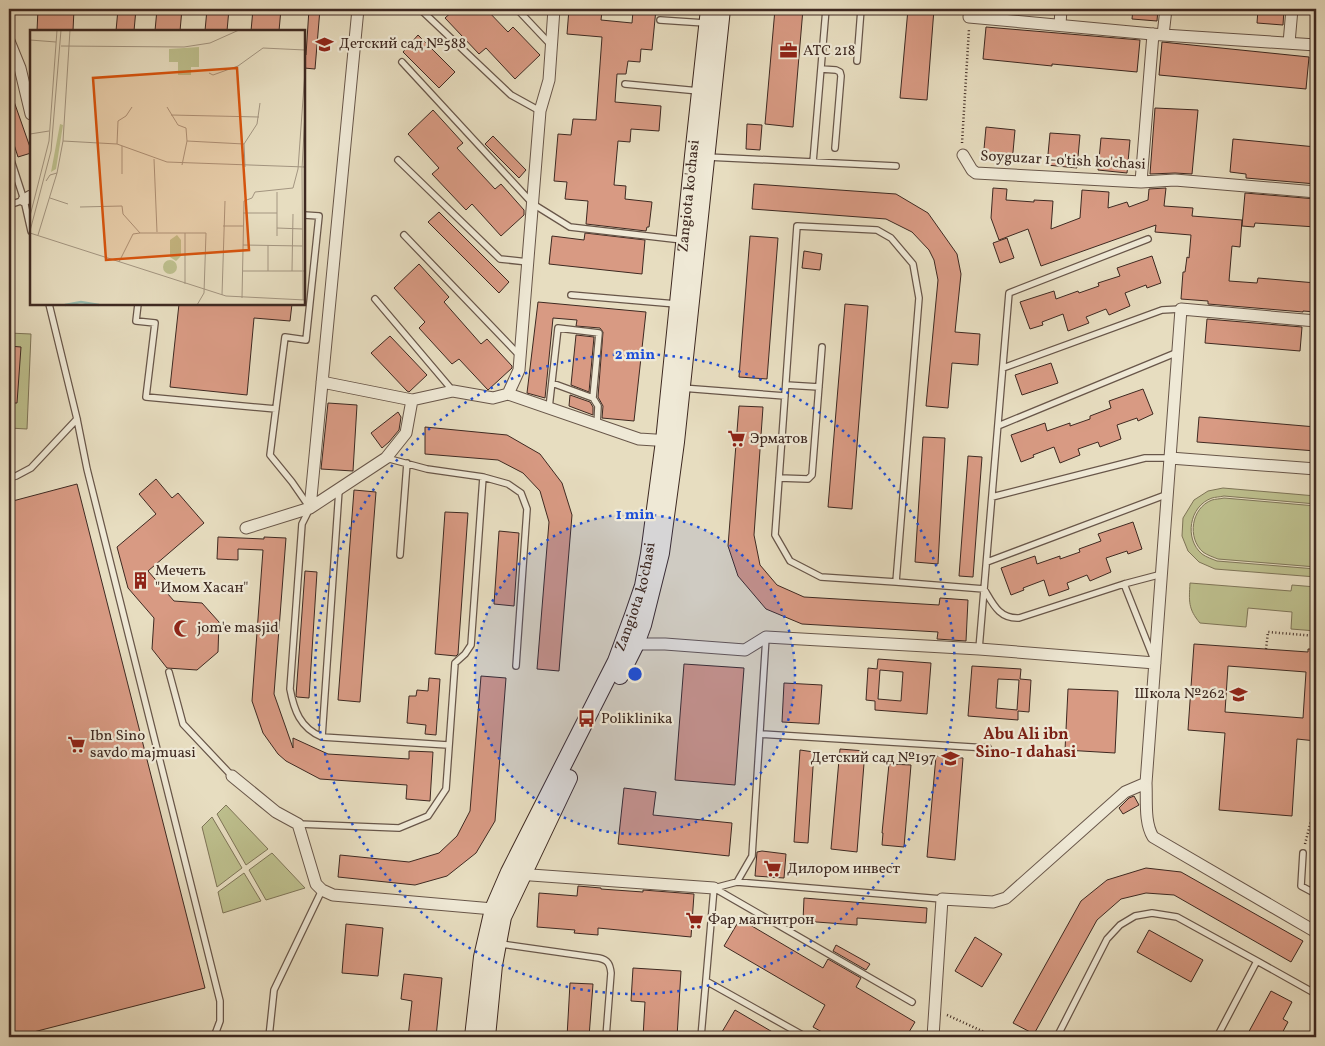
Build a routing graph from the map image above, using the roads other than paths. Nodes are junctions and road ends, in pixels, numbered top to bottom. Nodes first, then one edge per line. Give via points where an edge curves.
1 (358, 9) edge
2 (420, 9) edge
3 (517, 9) edge
4 (554, 9) edge
5 (722, 9) edge
6 (826, 9) edge
7 (861, 9) edge
8 (1061, 9) edge
9 (1166, 9) edge
10 (1292, 9) edge
11 (969, 13) edge
12 (708, 16) edge
13 (660, 20) dead end
14 (1060, 25) junction
15 (1158, 34) junction
16 (9, 41) edge
17 (1289, 43) junction
18 (552, 45) junction
19 (1316, 46) edge
20 (857, 61) dead end
21 (402, 62) dead end
22 (821, 69) junction
23 (625, 84) dead end
24 (707, 92) junction
25 (30, 110) edge
26 (540, 111) junction
27 (835, 148) dead end
28 (9, 154) edge
29 (963, 155) road end
30 (700, 156) junction
31 (398, 160) dead end
32 (813, 162) junction
33 (896, 166) dead end
34 (1141, 182) junction
35 (1316, 192) edge
36 (28, 198) edge
37 (533, 204) junction
38 (9, 205) edge
39 (305, 215) edge
40 (30, 220) edge
41 (404, 236) dead end
42 (1148, 239) dead end
43 (684, 240) junction
44 (528, 262) junction
45 (571, 295) dead end
46 (375, 300) dead end
47 (678, 304) junction
48 (49, 305) edge
49 (138, 305) edge
50 (1181, 309) junction
51 (1316, 321) edge
52 (822, 347) dead end
53 (1178, 352) junction
54 (520, 356) junction
55 (1003, 368) junction
56 (322, 382) junction
57 (552, 383) junction
58 (786, 385) junction
59 (675, 387) junction
60 (819, 387) junction
61 (453, 391) junction
62 (508, 394) junction
63 (785, 396) junction
64 (593, 398) junction
65 (412, 400) junction
66 (549, 408) junction
67 (276, 409) junction
68 (77, 419) junction
69 (597, 425) junction
70 (998, 426) junction
71 (670, 441) junction
72 (386, 458) junction
73 (1170, 458) junction
74 (406, 463) junction
75 (1316, 468) edge
76 (483, 477) junction
77 (9, 478) edge
78 (779, 478) junction
79 (340, 488) junction
80 (1168, 494) junction
81 (992, 497) junction
82 (310, 508) junction
83 (246, 528) dead end
84 (400, 555) dead end
85 (987, 562) junction
86 (1162, 574) junction
87 (896, 582) junction
88 (1124, 584) junction
89 (984, 589) junction
90 (766, 637) junction
91 (629, 644) junction
92 (979, 649) junction
93 (1155, 663) junction
94 (516, 666) dead end
95 (169, 672) dead end
96 (760, 734) junction
97 (322, 736) junction
98 (448, 745) junction
99 (988, 748) dead end
100 (232, 776) joint
101 (1146, 783) junction
102 (298, 824) junction
103 (1303, 853) road end
104 (516, 874) junction
105 (737, 882) junction
106 (714, 888) junction
107 (322, 890) junction
108 (1316, 894) edge
109 (942, 899) junction
110 (493, 909) junction
111 (1316, 932) edge
112 (498, 943) junction
113 (1257, 961) junction
114 (706, 980) junction
115 (1316, 994) edge
116 (912, 1002) dead end
117 (214, 1037) edge
118 (269, 1037) edge
119 (473, 1037) edge
120 (487, 1037) edge
121 (606, 1037) edge
122 (701, 1037) edge
123 (806, 1037) edge
124 (933, 1037) edge
125 (1056, 1037) edge
126 (1217, 1037) edge

1 - 56 street
2 - 26 lane via 511,95
3 - 18 lane
4 - 18 street
5 - 24 main road, Zangiota ko'chasi
6 - 22 lane
7 - 20 lane
8 - 14 street
9 - 15 street
10 - 17 street
11 - 14 street
12 - 13 lane
12 - 24 main road, Zangiota ko'chasi
14 - 15 street
15 - 17 street
15 - 34 street
16 - 25 street via 20,68
17 - 19 street
18 - 26 street
21 - 37 lane
22 - 27 lane via 836,70 841,76
22 - 32 lane
23 - 24 lane
24 - 30 main road, Zangiota ko'chasi
26 - 37 street
28 - 36 lane
29 - 34 street, Soyguzar 1-o'tish ko'chasi via 976,172
30 - 32 lane
30 - 43 main road, Zangiota ko'chasi
30 - 59 main road, Zangiota ko'chasi
31 - 44 lane via 500,259
32 - 33 lane
34 - 35 street, Soyguzar 1-o'tish ko'chasi via 1175,180
36 - 38 lane
36 - 40 lane
37 - 43 lane via 570,227
37 - 44 street
39 - 67 lane via 320,216 306,340 284,337
41 - 54 lane
42 - 55 lane via 1008,292
43 - 47 main road, Zangiota ko'chasi
44 - 54 street
45 - 47 lane
46 - 61 lane
47 - 59 main road, Zangiota ko'chasi
48 - 68 lane
49 - 67 lane via 136,321 155,323 146,397
50 - 51 street
50 - 53 street
50 - 55 lane via 1162,310
52 - 60 lane
53 - 70 lane
53 - 73 street
54 - 62 street via 519,370
55 - 70 lane
56 - 65 street
56 - 82 street
57 - 64 lane
57 - 64 lane via 558,328 598,333
57 - 66 lane
58 - 60 lane
58 - 63 lane
58 - 87 lane via 797,226 877,230 891,238 913,264 919,298
59 - 63 lane
59 - 71 main road, Zangiota ko'chasi
60 - 78 lane via 812,476 808,479
61 - 62 street via 493,398
61 - 65 street
62 - 66 street
63 - 78 lane
64 - 69 lane via 598,406
65 - 72 street via 406,433
66 - 69 street
67 - 82 lane via 270,455
68 - 77 lane via 31,468
68 - 117 lane via 220,1000 220,1021
69 - 71 street via 639,439
70 - 81 lane
71 - 91 main road, Zangiota ko'chasi via 661,553 649,606
72 - 74 lane
72 - 79 street
73 - 75 street
73 - 80 street
73 - 81 lane via 1145,458
74 - 76 lane
74 - 84 lane
76 - 94 lane via 508,484 521,492 528,509
76 - 98 lane via 471,645 455,663
78 - 87 lane via 775,535 790,561 821,577
79 - 82 street
79 - 97 lane
80 - 85 lane
80 - 86 street
81 - 85 lane
82 - 83 street
82 - 97 lane via 302,524 290,689 299,717 314,734
85 - 89 lane
86 - 88 lane
86 - 93 street
87 - 89 lane
88 - 89 lane via 1019,618 1010,618 995,608
88 - 93 lane
89 - 92 lane
90 - 91 street via 745,650
90 - 92 street
90 - 96 lane
91 - 104 main road, Zangiota ko'chasi
92 - 93 street
93 - 101 street
95 - 100 lane via 183,724
96 - 99 lane
96 - 105 lane via 752,856
97 - 98 lane
98 - 102 lane via 446,789 428,816 400,828
100 - 102 street via 276,812
101 - 109 street via 1125,792 1006,898 994,902
101 - 111 street via 1147,819 1153,837
102 - 107 street via 316,884
103 - 108 lane via 1301,886
104 - 106 street
104 - 110 main road, Zangiota ko'chasi
104 - 112 main road, Zangiota ko'chasi
105 - 106 lane
105 - 109 lane
106 - 114 lane
106 - 116 lane
107 - 110 street via 333,895
107 - 118 lane via 274,990
109 - 124 street
110 - 119 main road, Zangiota ko'chasi via 482,957
112 - 120 main road, Zangiota ko'chasi
112 - 121 lane via 606,960 611,973
113 - 115 lane
113 - 125 lane via 1177,917 1152,913 1135,916 1120,925 1107,939
113 - 126 lane
114 - 122 lane
114 - 123 lane

